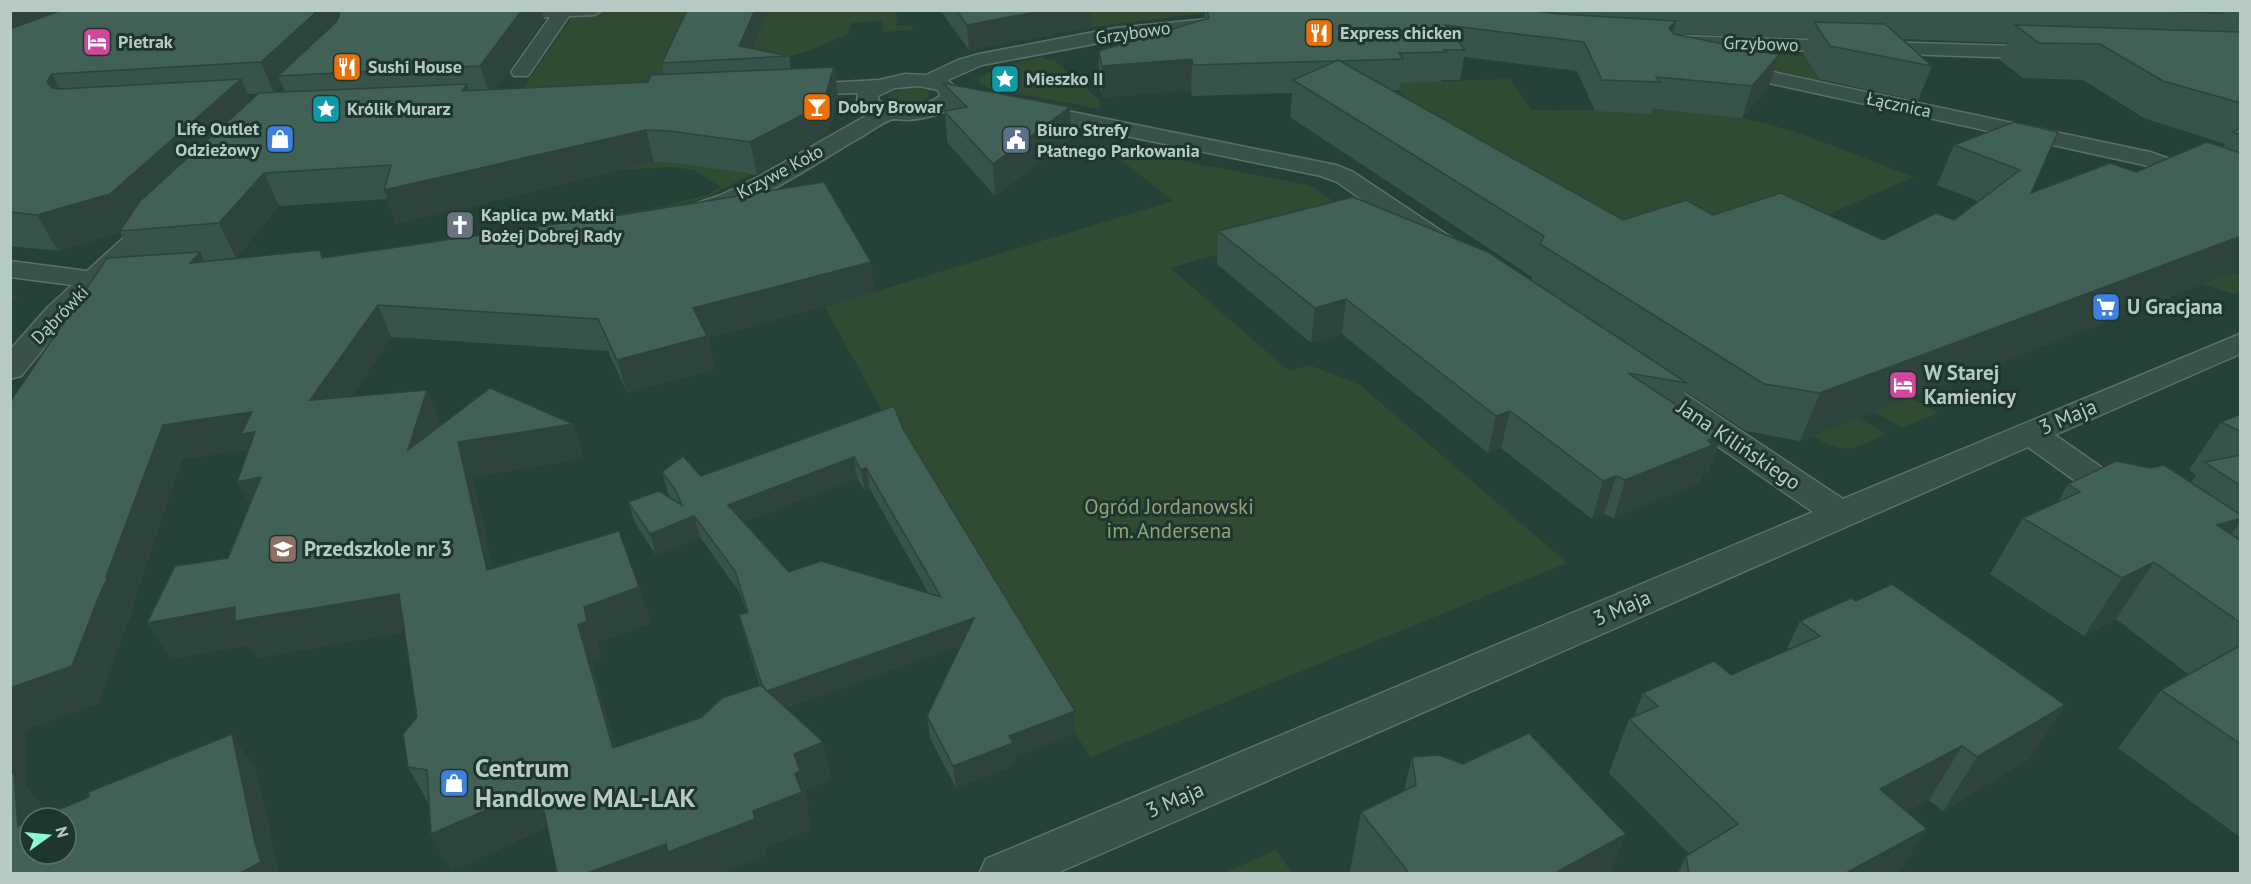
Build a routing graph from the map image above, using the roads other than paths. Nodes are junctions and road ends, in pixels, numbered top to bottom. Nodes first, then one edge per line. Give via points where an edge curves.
1 (594, 10) edge
2 (551, 11) edge
3 (475, 14) edge
4 (1251, 20) edge
5 (1658, 48) joint
6 (2074, 54) edge
7 (521, 72) dead end
8 (1786, 81) junction
9 (879, 86) junction
10 (771, 90) edge
11 (952, 91) junction
12 (1007, 105) edge
13 (887, 111) junction
14 (1856, 112) dead end
15 (2241, 192) edge
16 (180, 199) edge
17 (670, 218) edge
18 (1462, 257) edge
19 (10, 269) edge
20 (163, 276) edge
21 (94, 280) junction
22 (2241, 343) edge
23 (10, 370) edge
24 (1628, 370) edge
25 (2030, 433) junction
26 (1841, 514) junction
27 (2156, 520) edge
28 (1003, 873) edge

1 - 2 street
2 - 3 street
2 - 7 street
4 - 11 street, Grzybowo via 1095,38 980,60 965,64
5 - 6 street, Grzybowo
5 - 8 street, Łącznica via 1707,64
8 - 14 street via 1777,96
8 - 15 street, Łącznica via 2150,159
9 - 10 street
9 - 11 street via 908,80
9 - 13 street via 868,94 867,102
11 - 13 street, Grzybowo via 946,102 931,108
12 - 18 street via 1328,170 1345,177
13 - 17 street, Krzywe Koło via 742,193 707,209
16 - 21 street, Dąbrówki
19 - 21 street
20 - 21 street
21 - 23 street, Dąbrówki via 57,314
22 - 25 street, 3 Maja
24 - 26 street, Jana Kilińskiego
25 - 26 street, 3 Maja
25 - 27 street
26 - 28 street, 3 Maja

